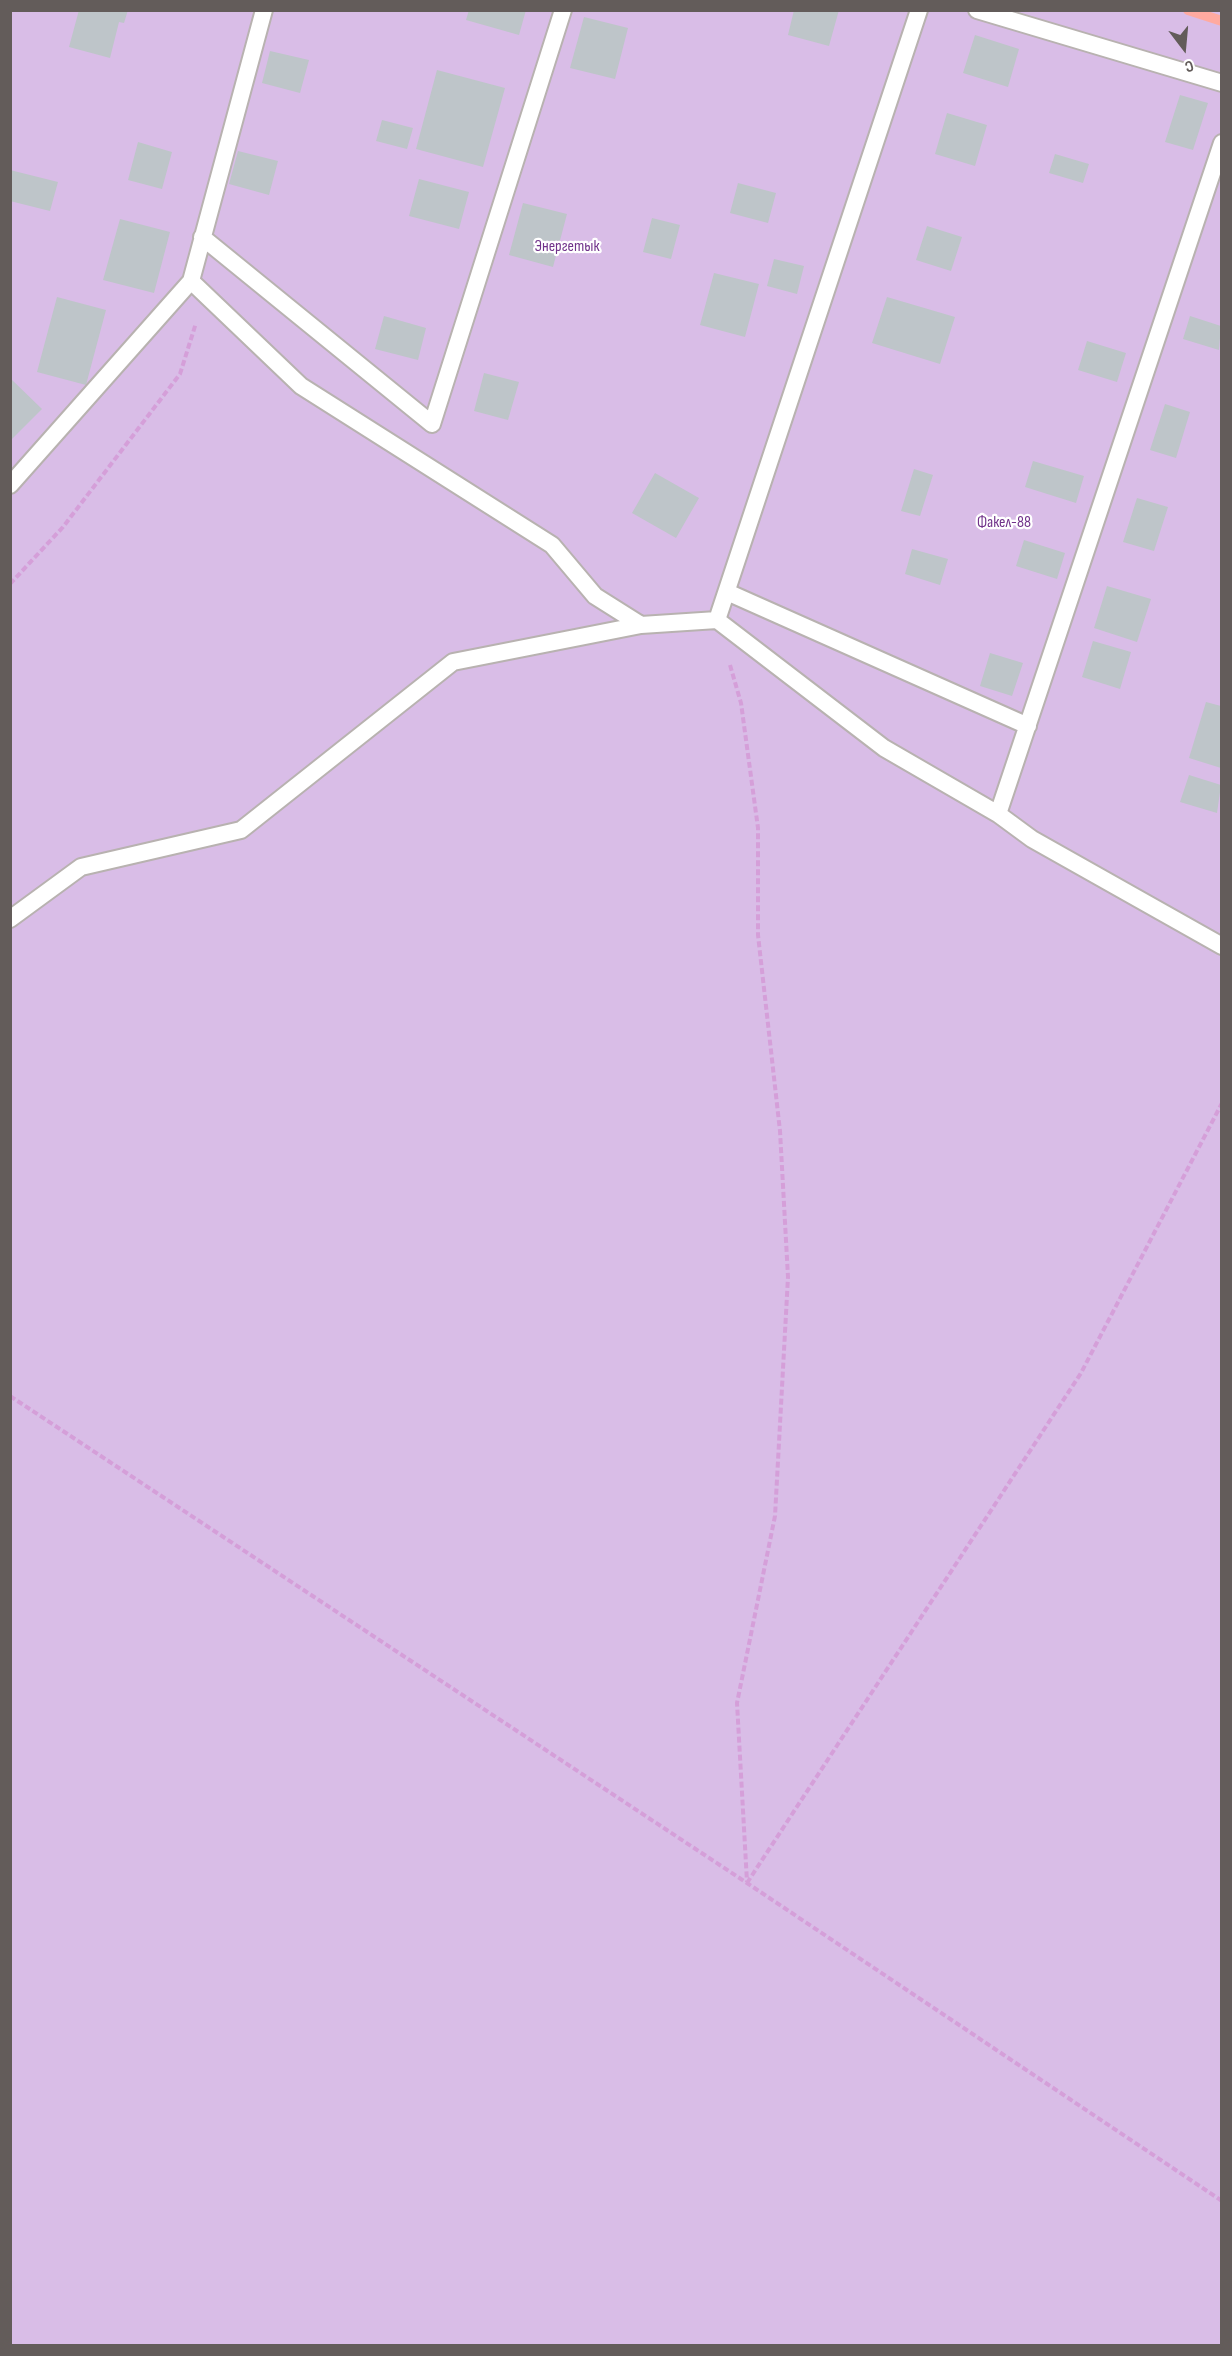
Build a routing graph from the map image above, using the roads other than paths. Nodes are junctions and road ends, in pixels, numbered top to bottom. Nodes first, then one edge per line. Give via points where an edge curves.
1 (264, 10) edge
2 (563, 10) edge
3 (919, 10) edge
4 (977, 10) edge
5 (1221, 83) edge
6 (1221, 143) edge
7 (202, 237) junction
8 (191, 281) junction
9 (10, 485) edge
10 (727, 592) junction
11 (717, 620) junction
12 (641, 625) junction
13 (1028, 726) junction
14 (998, 814) junction
15 (10, 919) edge
16 (1221, 946) edge

1 - 7 lane
2 - 7 lane via 432,424
3 - 10 lane
4 - 5 lane
6 - 13 lane
7 - 8 lane
8 - 9 lane
8 - 12 lane via 301,386 552,545 595,596
10 - 11 lane
10 - 13 lane
11 - 12 lane
11 - 14 lane via 884,748
12 - 15 lane via 453,662 241,830 81,867
13 - 14 lane
14 - 16 lane via 1032,839

